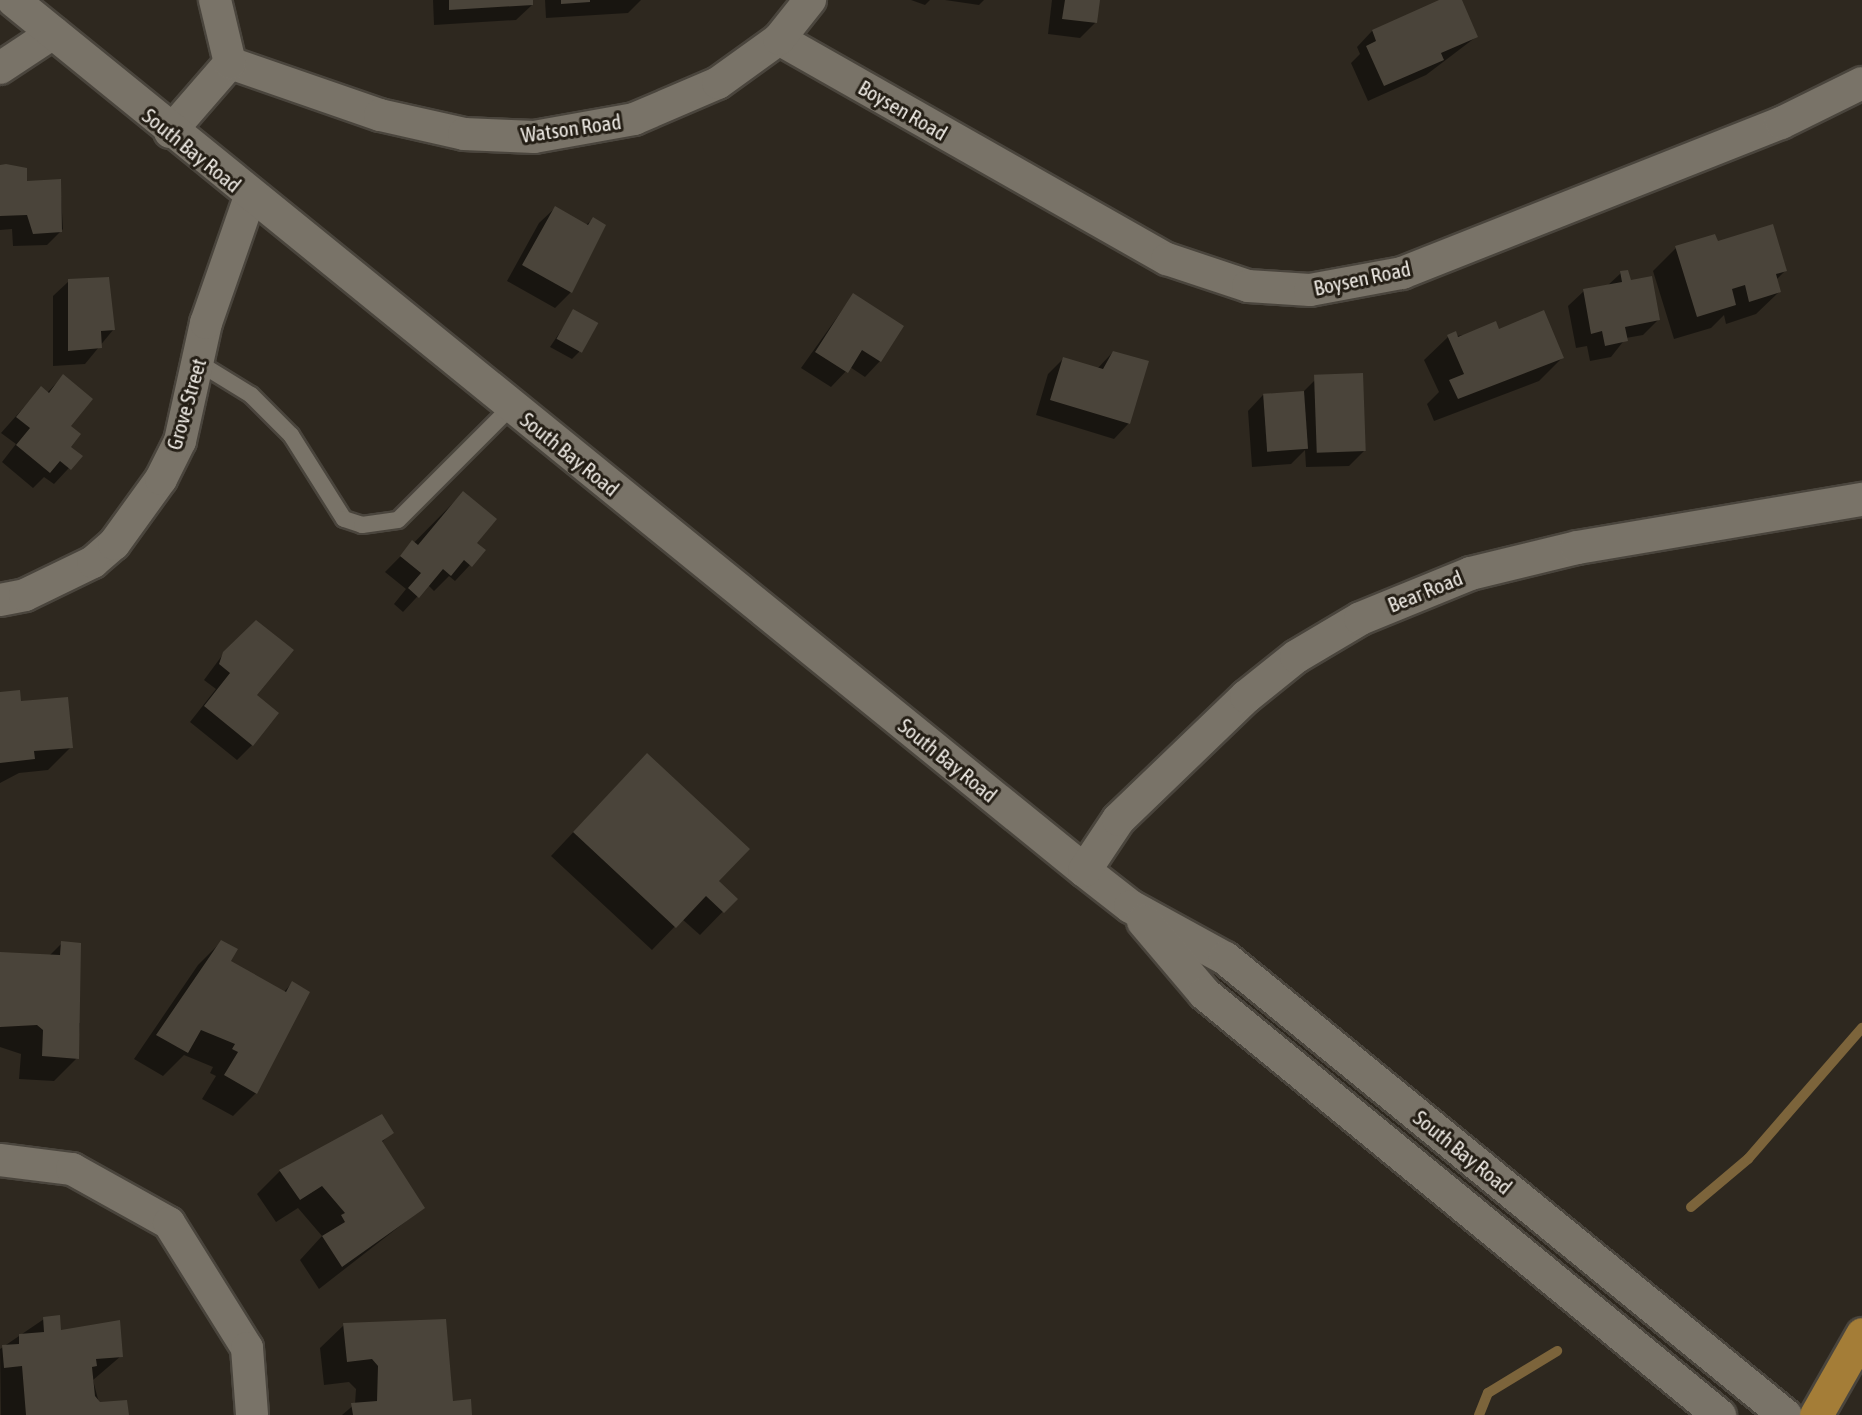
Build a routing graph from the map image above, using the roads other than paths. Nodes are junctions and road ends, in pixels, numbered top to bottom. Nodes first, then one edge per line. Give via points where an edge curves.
1 (13, 0) edge
2 (215, 0) edge
3 (810, 0) edge
4 (53, 33) junction
5 (779, 39) junction
6 (230, 63) junction
7 (0, 68) edge
8 (1862, 83) edge
9 (170, 132) junction
10 (250, 197) junction
11 (199, 363) junction
12 (512, 407) junction
13 (1862, 499) edge
14 (0, 600) edge
15 (1084, 870) junction
16 (1130, 906) junction
17 (0, 1160) edge
18 (1861, 1336) edge
19 (252, 1415) edge
20 (1719, 1415) edge
21 (1785, 1415) edge
22 (1816, 1415) edge

1 - 4 street, South Bay Road
2 - 6 street
3 - 5 street, Watson Road
4 - 7 street
4 - 9 street, South Bay Road
5 - 6 street, Watson Road via 718,83 634,118 534,138 464,134 380,115
5 - 8 street, Boysen Road via 1167,259 1248,286 1310,290 1402,273 1781,123
6 - 9 street
9 - 10 street, South Bay Road
10 - 11 street, Grove Street via 206,323
10 - 12 street, South Bay Road
11 - 12 lane via 251,395 291,435 344,519 362,525 398,520
11 - 14 street, Grove Street via 180,441 161,479 114,544 93,562 25,595
12 - 15 street, South Bay Road
13 - 15 street, Bear Road via 1567,549 1470,573 1360,618 1296,656 1246,696 1118,819
15 - 16 street, South Bay Road
16 - 20 street, South Bay Road via 1204,993
16 - 21 street, South Bay Road via 1226,958
17 - 19 street via 72,1169 169,1223 247,1348
18 - 22 highway

